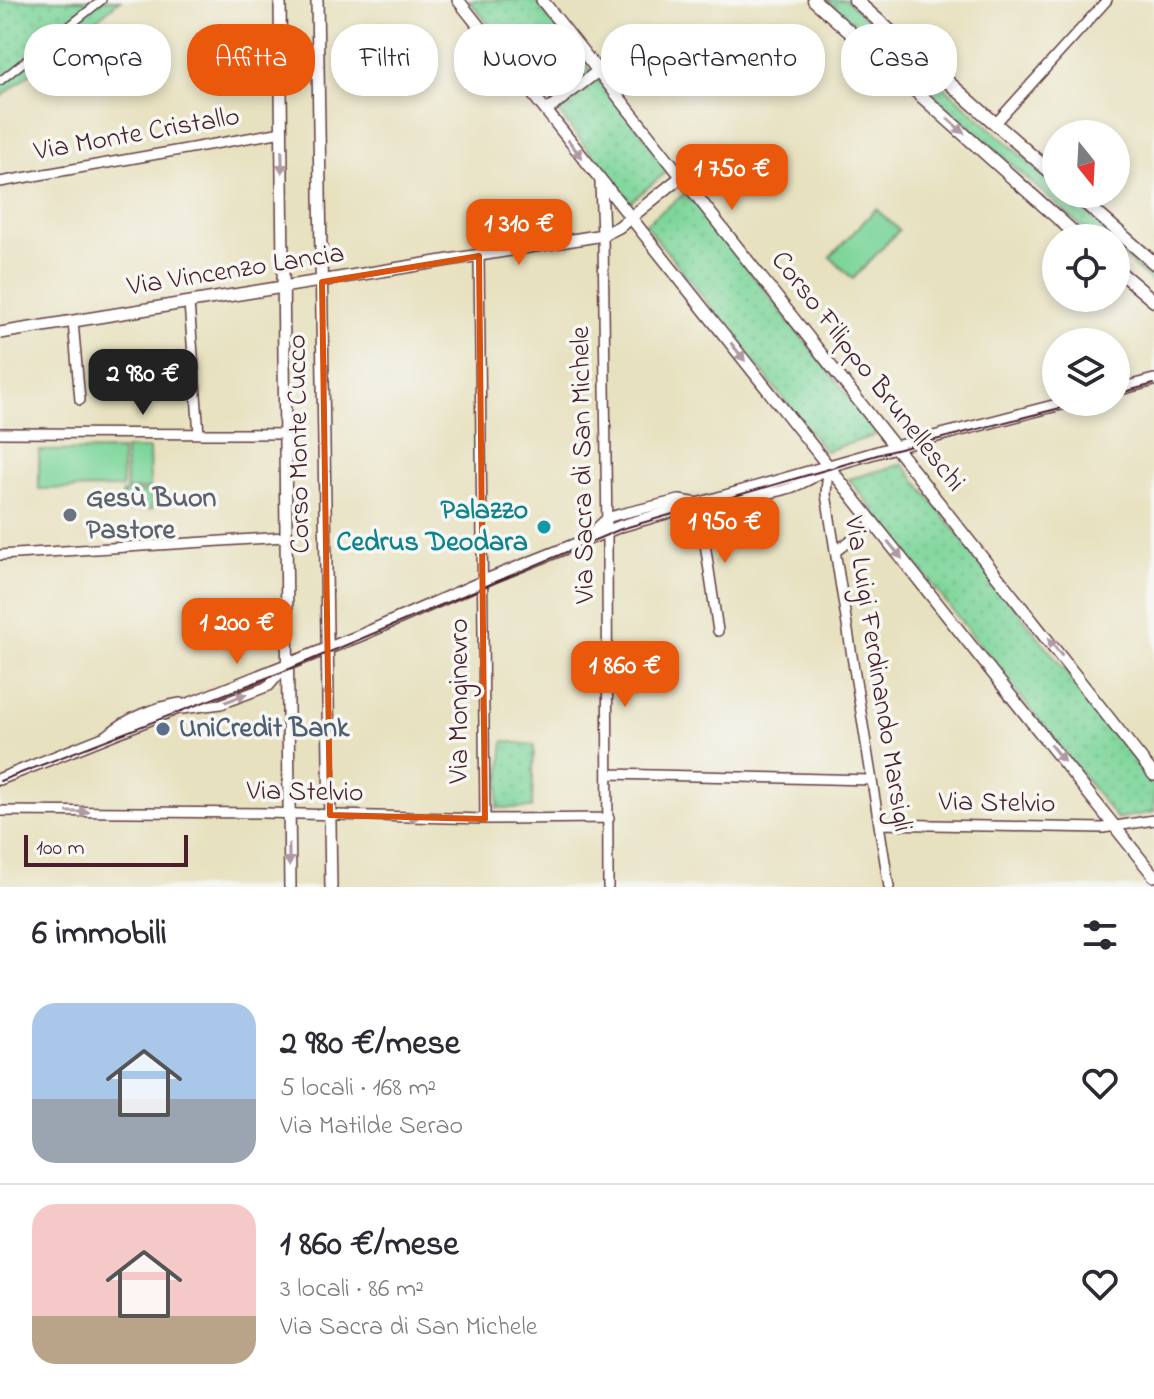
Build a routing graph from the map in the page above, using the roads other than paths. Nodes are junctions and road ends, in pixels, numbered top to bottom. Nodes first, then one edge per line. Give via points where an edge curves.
1 (102, 0) edge
2 (280, 0) edge
3 (317, 0) edge
4 (458, 0) edge
5 (542, 0) edge
6 (814, 0) edge
7 (855, 0) edge
8 (1107, 0) edge
9 (598, 71) junction
10 (0, 81) edge
11 (546, 111) junction
12 (995, 124) junction
13 (282, 132) junction
14 (1042, 165) edge
15 (682, 176) junction
16 (0, 182) edge
17 (601, 183) junction
18 (1091, 208) edge
19 (630, 218) junction
20 (1064, 224) edge
21 (603, 235) junction
22 (479, 256) junction
23 (1154, 263) edge
24 (1130, 281) edge
25 (322, 282) junction
26 (284, 288) junction
27 (1154, 301) edge
28 (189, 303) junction
29 (73, 322) junction
30 (0, 333) edge
31 (1154, 380) edge
32 (1130, 386) edge
33 (80, 400) dead end
34 (1042, 409) edge
35 (0, 433) edge
36 (199, 434) junction
37 (285, 434) junction
38 (895, 447) junction
39 (828, 467) junction
40 (699, 503) junction
41 (873, 523) junction
42 (607, 524) junction
43 (285, 537) junction
44 (835, 552) junction
45 (0, 555) edge
46 (483, 582) junction
47 (718, 631) dead end
48 (327, 649) junction
49 (287, 665) junction
50 (199, 700) junction
51 (175, 710) junction
52 (102, 739) junction
53 (609, 774) junction
54 (1154, 775) edge
55 (0, 779) edge
56 (871, 780) junction
57 (0, 811) edge
58 (289, 814) junction
59 (330, 815) junction
60 (609, 818) junction
61 (485, 819) junction
62 (1154, 820) edge
63 (879, 824) junction
64 (1115, 827) junction
65 (1154, 876) edge
66 (290, 887) edge
67 (331, 887) edge
68 (608, 887) edge
69 (889, 887) edge

1 - 10 street
2 - 13 street, Corso Monte Cucco
3 - 25 street, Corso Monte Cucco
4 - 11 street
5 - 9 street, Corso Filippo Brunelleschi
6 -> 20 main road
7 - 12 main road
8 - 12 street
9 - 11 street
9 - 15 street, Corso Filippo Brunelleschi
11 -> 17 street
12 - 14 main road
13 - 16 street, Via Monte Cristallo
13 -> 26 street, Corso Monte Cucco
15 - 19 street, Via Vincenzo Lancia
15 - 38 street, Corso Filippo Brunelleschi
17 - 19 street
17 - 21 street
18 - 23 main road
19 - 21 street, Via Vincenzo Lancia
19 -> 39 street
21 - 22 street, Via Vincenzo Lancia
21 - 42 street, Via Sacra di San Michele
22 - 25 street, Via Vincenzo Lancia
22 - 46 street
24 - 27 main road
25 - 26 street, Via Vincenzo Lancia
25 - 48 street, Corso Monte Cucco
26 - 28 street, Via Vincenzo Lancia
26 - 37 street, Corso Monte Cucco
28 - 29 street, Via Vincenzo Lancia
28 - 36 street
29 - 30 street, Via Vincenzo Lancia
29 - 33 street
31 - 32 street
34 - 38 street, Via Monginevro
35 - 36 street
36 - 37 street
37 - 43 street, Corso Monte Cucco
38 - 39 street, Via Monginevro
54 -> 38 street, Corso Filippo Brunelleschi
39 - 40 street, Via Monginevro
39 - 41 street
39 - 44 street, Via Luigi Ferdinando Marsigli via 826,494
40 - 42 street, Via Monginevro
40 - 47 street
41 - 44 street
41 -> 64 street
42 - 46 street, Via Monginevro
42 - 53 street, Via Sacra di San Michele
43 - 45 street
43 - 49 street, Corso Monte Cucco
44 - 56 street, Via Luigi Ferdinando Marsigli
46 - 48 street, Via Monginevro
46 - 61 street, Via Monginevro
48 - 49 street, Via Monginevro
59 -> 48 street, Corso Monte Cucco
49 - 50 street, Via Monginevro
51 -> 49 street, Via Monginevro via 221,704 269,686
49 - 58 street, Corso Monte Cucco
50 - 51 street, Via Monginevro
50 - 52 street, Via Monginevro via 122,722
51 - 52 street, Via Monginevro
52 - 55 street, Via Monginevro
53 - 56 street
53 - 60 street, Via Sacra di San Michele
56 - 63 street, Via Luigi Ferdinando Marsigli
57 -> 58 street, Via Stelvio
58 - 59 street, Via Stelvio
58 -> 66 street, Corso Monte Cucco
59 -> 61 street, Via Stelvio
59 - 67 street, Corso Monte Cucco
60 - 61 street, Via Stelvio
60 - 68 street, Via Sacra di San Michele
62 - 64 street, Via Stelvio
63 - 64 street, Via Stelvio
63 - 69 street, Via Luigi Ferdinando Marsigli
64 - 65 street

